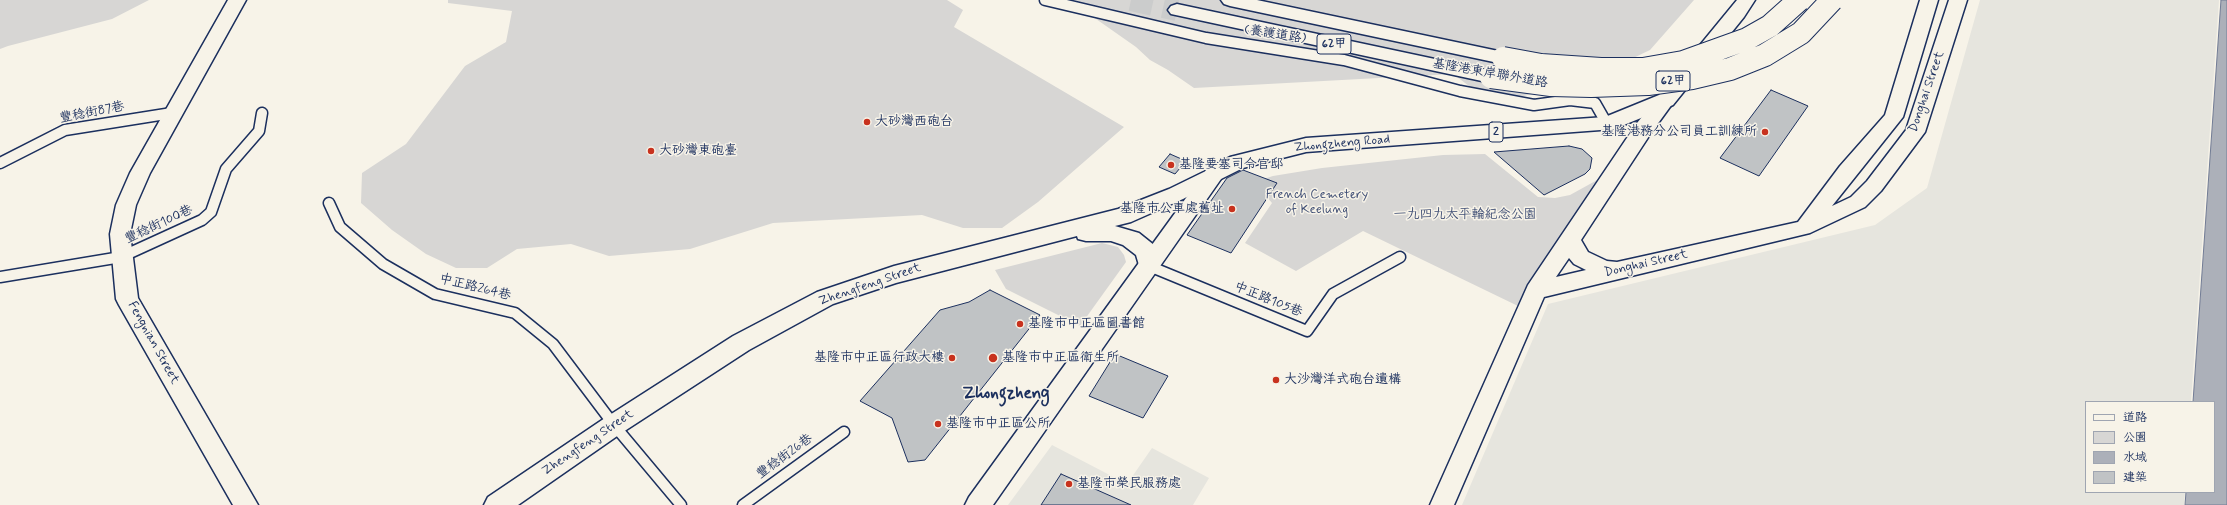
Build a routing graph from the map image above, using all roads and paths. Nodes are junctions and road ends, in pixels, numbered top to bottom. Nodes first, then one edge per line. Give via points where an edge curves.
1 (236, 0) edge
2 (1045, 0) edge
3 (1230, 0) edge
4 (1757, 0) edge
5 (1799, 0) edge
6 (1832, 0) edge
7 (1929, 0) edge
8 (1958, 0) edge
9 (1742, 6) edge
10 (1177, 10) tunnel mouth
11 (1666, 100) junction
12 (172, 113) junction
13 (262, 113) dead end
14 (1607, 124) junction
15 (0, 163) edge
16 (1214, 174) junction
17 (329, 203) dead end
18 (1803, 228) junction
19 (1064, 232) junction
20 (1570, 239) junction
21 (122, 256) junction
22 (1400, 257) dead end
23 (1149, 266) junction
24 (1618, 270) junction
25 (0, 277) edge
26 (1536, 292) junction
27 (614, 425) junction
28 (844, 432) dead end
29 (246, 505) edge
30 (497, 505) edge
31 (681, 505) edge
32 (743, 505) edge
33 (978, 505) edge
34 (1442, 505) edge

1 - 12 street, Fengnian Street
2 - 14 lane, (養護道路) via 1206,38 1330,58 1460,91 1534,105 1570,100 1595,103
3 - 5 main road, 基隆港東岸聯外道路 / 62甲, bridge via 1503,58 1541,65 1601,69 1643,69 1683,62 1747,39 1770,26
4 - 9 main road, Zhongzheng Road / 2
6 - 10 main road, 基隆港東岸聯外道路 / 62甲, bridge via 1801,33 1765,54 1730,69 1692,78 1648,84 1591,86 1551,85 1491,77
7 - 18 street, Donghai Street via 1894,117
8 - 18 street, Donghai Street via 1916,132 1874,186 1858,202
9 - 11 main road, Zhongzheng Road / 2
11 - 14 main road, Zhongzheng Road / 2
11 - 20 street via 1644,128
12 - 15 lane, 豐稔街87巷 via 65,130
12 - 21 street, Fengnian Street via 126,205 120,234
13 - 21 lane, 豐稔街100巷 via 259,131 226,169 211,212 202,220
14 - 16 main road, Zhongzheng Road / 2 via 1306,145 1237,162
16 - 19 main road, Zhengfeng Street via 1176,194 1123,216
16 - 23 main road, Zhongzheng Road / 2
17 - 27 lane, 中正路264巷 via 340,227 383,264 435,294 515,312 553,344
18 - 24 street, Donghai Street
19 - 23 main road via 1111,233 1131,239 1146,251
19 - 27 main road, Zhengfeng Street via 894,275 825,298 741,343
20 - 24 street via 1581,258 1590,264
20 - 26 street
21 - 25 lane via 94,263
21 - 29 street, Fengnian Street via 127,299
22 - 23 lane, 中正路105巷 via 1333,294 1307,331
23 - 33 main road, Zhongzheng Road / 2
24 - 26 street, Donghai Street
26 - 34 street
27 - 30 main road, Zhengfeng Street
27 - 31 lane, 中正路264巷
28 - 32 lane, 豐稔街26巷

